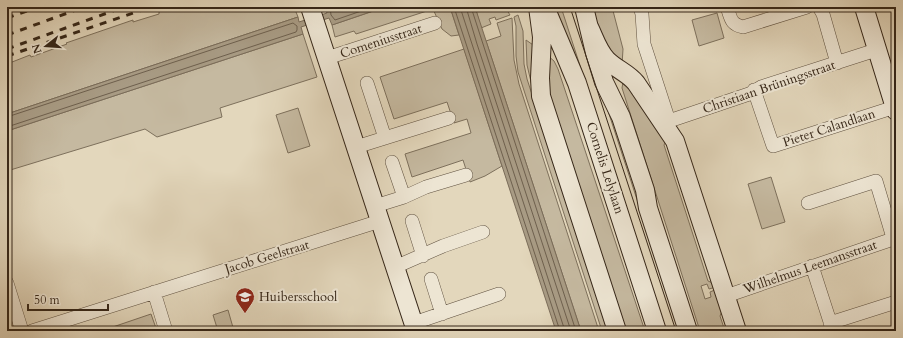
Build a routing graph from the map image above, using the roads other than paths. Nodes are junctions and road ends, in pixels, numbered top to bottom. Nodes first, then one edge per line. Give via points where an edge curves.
1 (310, 7) edge
2 (538, 7) edge
3 (545, 7) edge
4 (584, 7) edge
5 (640, 7) edge
6 (727, 7) edge
7 (806, 7) edge
8 (819, 7) edge
9 (864, 7) edge
10 (435, 23) dead end
11 (589, 27) junction
12 (876, 50) junction
13 (327, 58) junction
14 (837, 63) junction
15 (367, 83) dead end
16 (754, 90) junction
17 (895, 109) edge
18 (449, 118) dead end
19 (667, 124) junction
20 (385, 138) junction
21 (356, 147) junction
22 (392, 162) dead end
23 (466, 174) dead end
24 (404, 197) junction
25 (808, 203) dead end
26 (378, 213) junction
27 (412, 221) dead end
28 (483, 232) dead end
29 (895, 238) edge
30 (423, 256) junction
31 (812, 266) junction
32 (395, 267) junction
33 (430, 279) dead end
34 (7, 283) edge
35 (154, 292) junction
36 (499, 294) dead end
37 (726, 296) junction
38 (896, 302) edge
39 (442, 314) junction
40 (54, 327) edge
41 (415, 327) edge
42 (832, 327) edge
43 (22, 331) edge
44 (32, 331) edge
45 (166, 331) edge
46 (617, 331) edge
47 (658, 331) edge
48 (688, 331) edge
49 (737, 331) edge

1 - 13 main road, Comeniusstraat
2 - 46 main road via 542,37 540,85 543,103
3 - 47 main road, Cornelis Lelylaan via 577,83
4 - 11 main road
5 - 19 street via 644,44
6 - 7 street via 732,22 742,27
8 - 14 street via 824,14
9 - 12 main road, Pieter Calandlaan
10 - 13 street, Comeniusstraat
11 - 19 main road via 603,55 632,77
11 - 48 main road via 604,82 621,117 645,190 648,208
12 - 14 street, Christiaan Brüningsstraat
12 - 17 main road, Pieter Calandlaan
13 - 21 main road, Comeniusstraat
14 - 16 street, Christiaan Brüningsstraat
15 - 20 street
16 - 17 street, Pieter Calandlaan via 773,146
16 - 19 street, Christiaan Brüningsstraat
18 - 20 street
19 - 37 main road via 675,141
20 - 21 street
21 - 26 main road, Comeniusstraat
22 - 24 street
23 - 24 street
24 - 26 street
25 - 29 street, Wilhelmus Leemansstraat via 876,181
26 - 32 main road, Comeniusstraat
26 - 35 street, Jacob Geelstraat
27 - 30 street
28 - 30 street
29 - 31 street, Wilhelmus Leemansstraat
30 - 32 street
31 - 37 street, Wilhelmus Leemansstraat
31 - 42 street
32 - 41 main road, Comeniusstraat
33 - 39 street
34 - 43 street
35 - 40 street, Jacob Geelstraat
35 - 45 street
36 - 39 street, Comeniusstraat
37 - 49 main road
38 - 42 street
39 - 41 street, Comeniusstraat
40 - 44 street, Jacob Geelstraat

